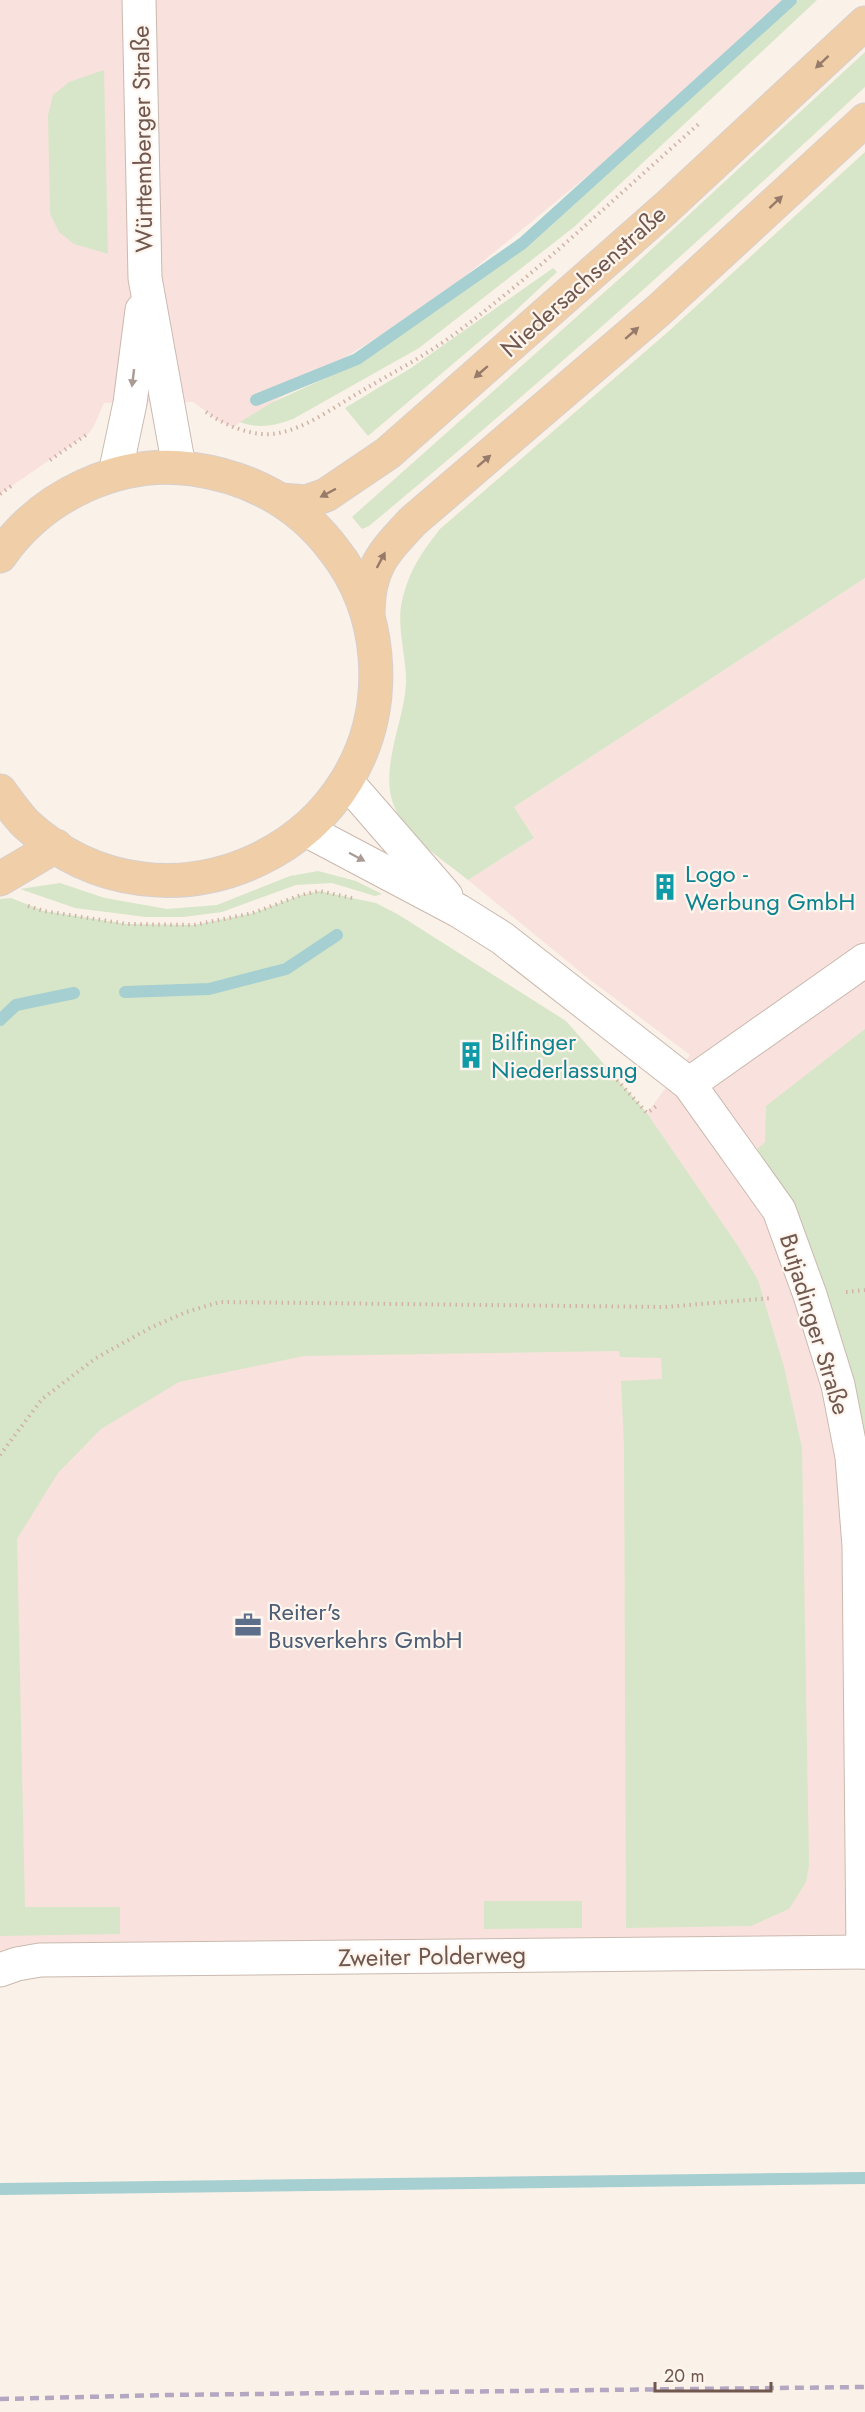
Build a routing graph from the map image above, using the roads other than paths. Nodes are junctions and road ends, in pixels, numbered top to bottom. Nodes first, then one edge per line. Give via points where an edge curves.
1 (139, 0) edge
2 (865, 23) edge
3 (865, 120) edge
4 (146, 278) junction
5 (179, 467) junction
6 (115, 474) junction
7 (281, 500) junction
8 (0, 556) edge
9 (368, 615) junction
10 (347, 782) junction
11 (0, 791) edge
12 (306, 830) junction
13 (56, 846) junction
14 (10, 890) edge
15 (459, 911) junction
16 (865, 960) edge
17 (689, 1084) junction
18 (864, 1952) edge
19 (0, 1970) edge

1 - 4 street, Württemberger Straße
2 -> 7 main road, Niedersachsenstraße via 657,216 388,453 326,495 306,502
9 -> 3 main road, Niedersachsenstraße via 369,585 379,559 413,521 659,310
4 - 5 street, Württemberger Straße
4 -> 6 street, Württemberger Straße via 130,403
5 - 6 main road, Niedersachsenstraße via 148,467
5 - 7 main road, Niedersachsenstraße via 243,481
6 - 8 main road, Niedersachsenstraße via 80,488 37,515
7 - 9 main road, Niedersachsenstraße via 317,529 343,560
9 - 10 main road, Niedersachsenstraße via 374,640 374,711
10 - 12 main road, Niedersachsenstraße
10 - 15 street, Butjadinger Straße
11 - 13 main road, Niedersachsenstraße via 24,822
12 - 13 main road, Niedersachsenstraße via 286,846 247,866 187,880 118,874 88,864
12 -> 15 street, Butjadinger Straße
13 - 14 main road
15 - 17 street, Butjadinger Straße via 529,958
16 - 17 street
17 - 18 street, Butjadinger Straße via 779,1210 838,1385 853,1468 859,1546
18 - 19 street, Zweiter Polderweg via 40,1960

